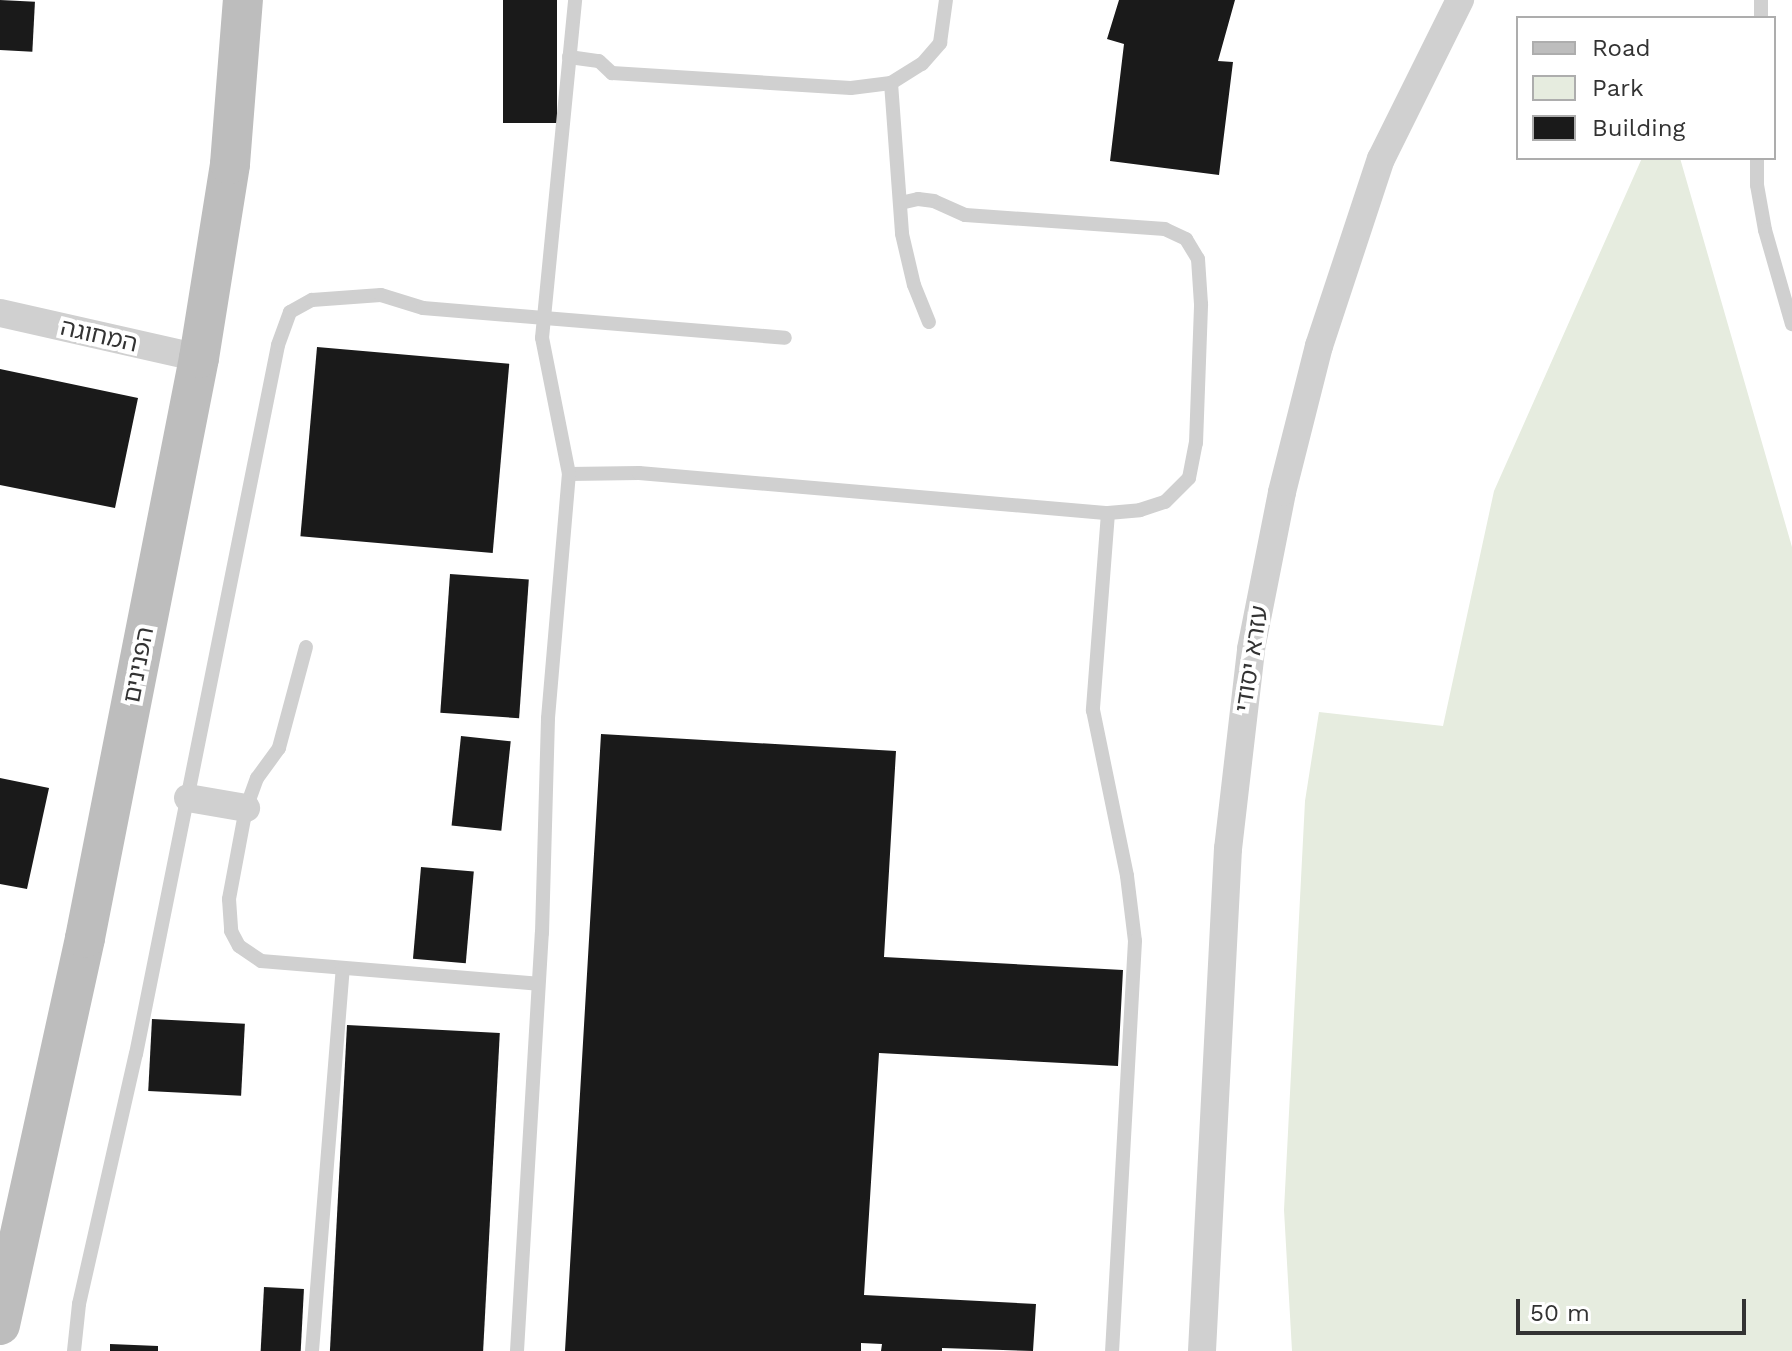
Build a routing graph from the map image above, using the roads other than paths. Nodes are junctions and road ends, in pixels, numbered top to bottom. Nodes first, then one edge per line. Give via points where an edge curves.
1 (243, 0) edge
2 (575, 0) edge
3 (946, 0) edge
4 (1460, 0) edge
5 (569, 57) junction
6 (891, 83) junction
7 (1757, 160) edge
8 (900, 203) junction
9 (0, 313) edge
10 (544, 320) junction
11 (929, 322) dead end
12 (1792, 324) edge
13 (785, 338) dead end
14 (199, 358) junction
15 (569, 474) junction
16 (1108, 513) junction
17 (306, 647) dead end
18 (188, 798) junction
19 (246, 808) junction
20 (343, 968) junction
21 (538, 984) junction
22 (2, 1302) edge
23 (74, 1351) edge
24 (312, 1351) edge
25 (517, 1351) edge
26 (1112, 1351) edge
27 (1202, 1351) edge

1 - 14 street, הפנינים via 230,164
2 - 5 lane
3 - 6 lane via 940,43 922,64
4 - 27 street, עזרא יסודי via 1381,159 1319,346 1282,492 1251,649 1228,849
5 - 6 lane via 599,61 612,73 851,88
5 - 10 lane
6 - 8 lane
7 - 12 lane via 1765,230
8 - 11 lane via 906,257
8 - 16 lane via 918,199 965,215 1165,229 1186,239 1198,259 1201,304 1196,443 1189,478 1165,502
9 - 14 street, המחוגה
10 - 13 lane
10 - 15 lane via 542,338
10 - 18 lane via 423,308 381,295 312,300 290,312 278,345
14 - 22 street, הפנינים via 85,938
15 - 16 lane via 639,473
15 - 21 lane via 548,718
16 - 26 lane via 1093,710 1135,941
17 - 19 lane via 279,748 257,778
18 - 19 street
18 - 23 lane via 79,1304
19 - 20 lane via 229,899 231,931 239,946 261,961
20 - 21 lane
20 - 24 lane
21 - 25 lane

